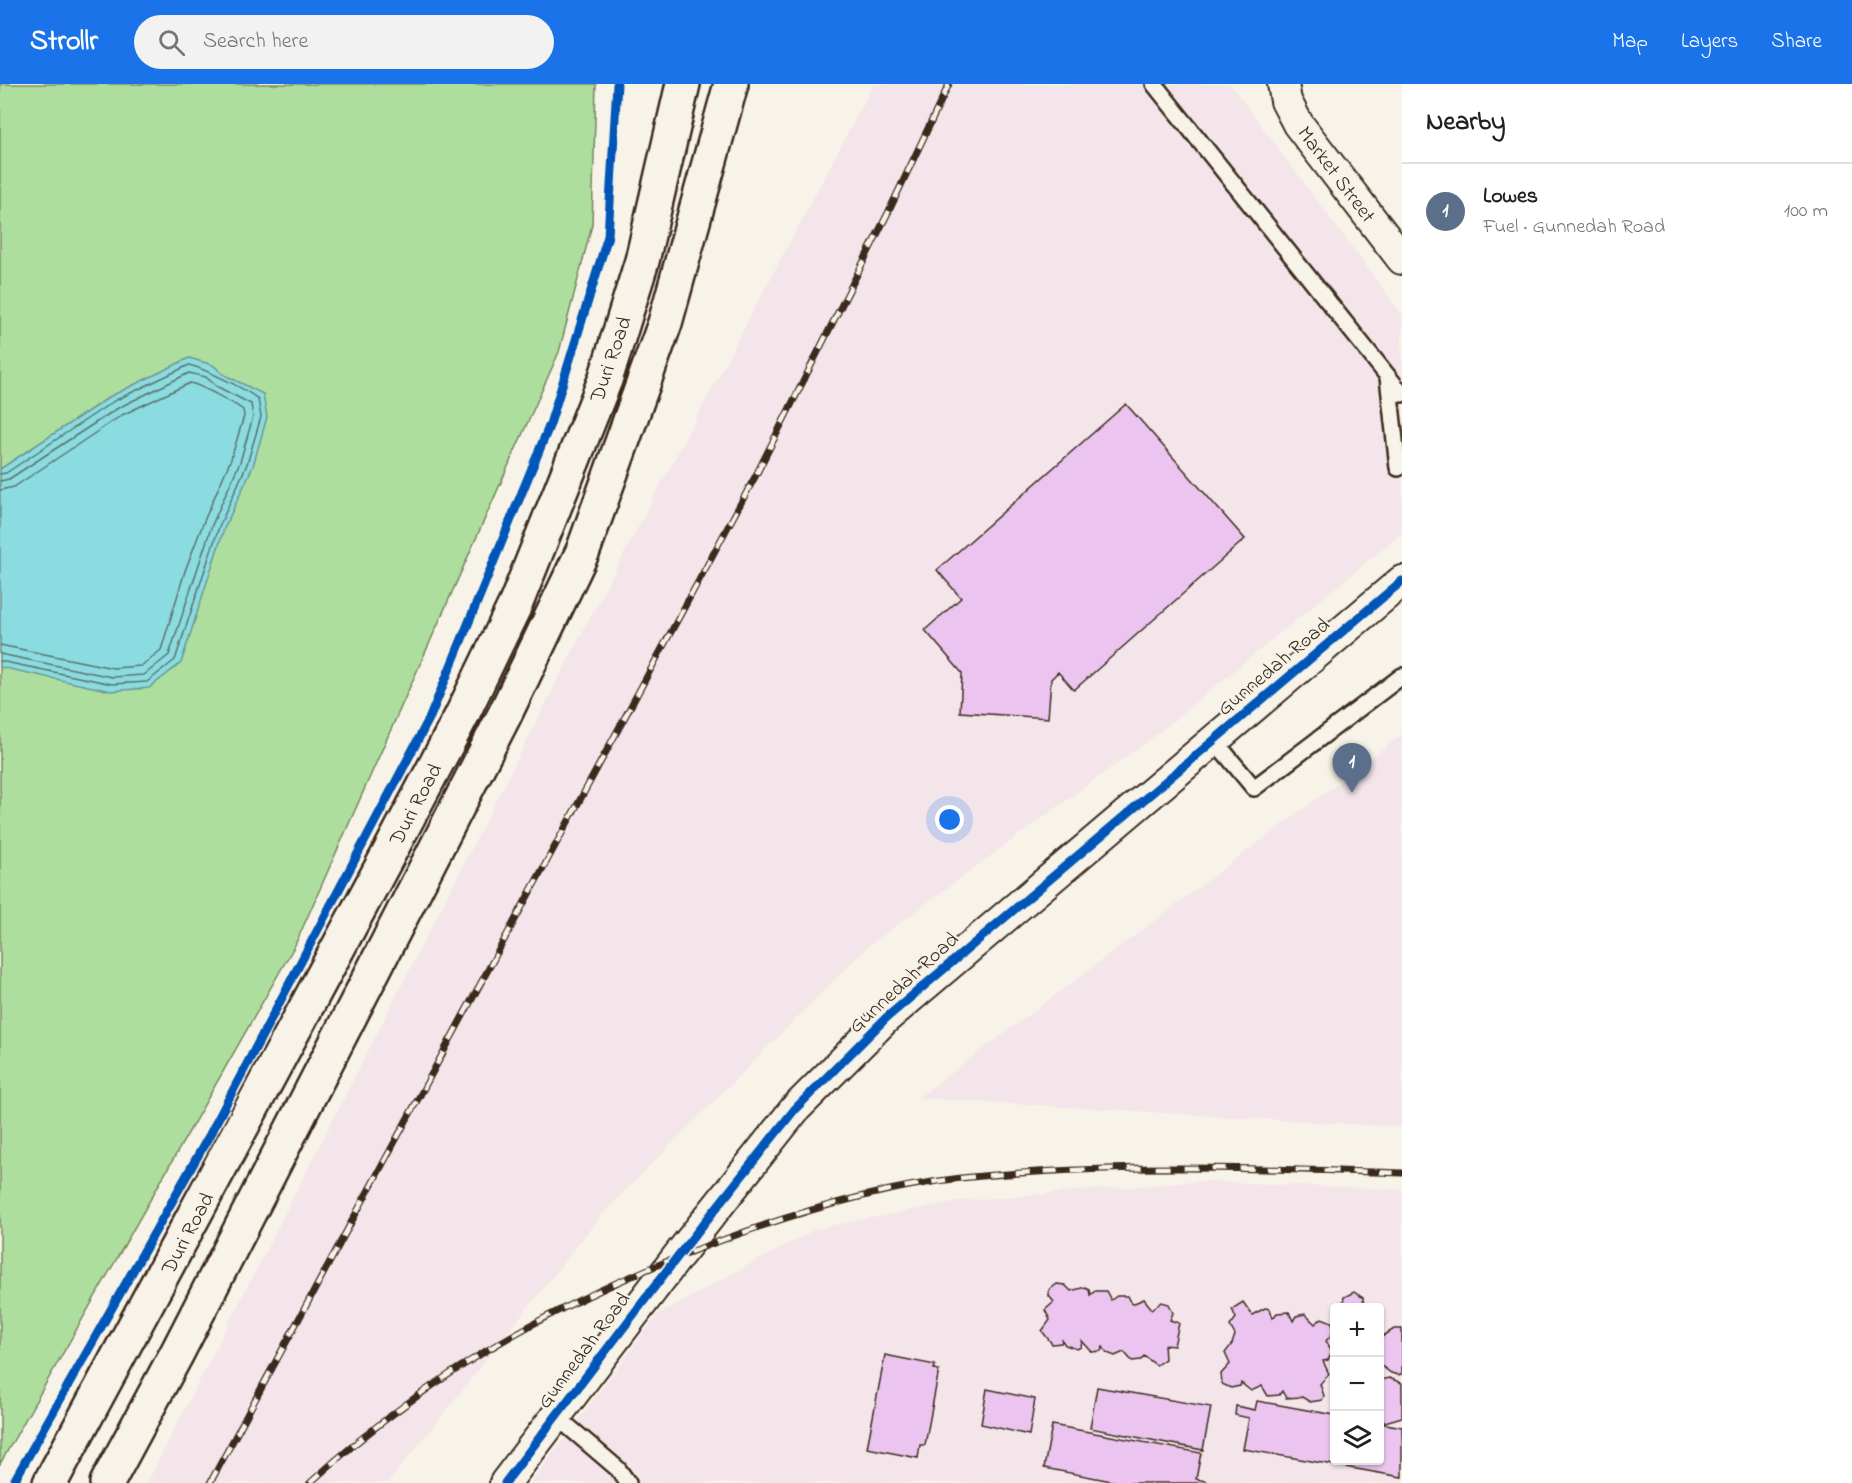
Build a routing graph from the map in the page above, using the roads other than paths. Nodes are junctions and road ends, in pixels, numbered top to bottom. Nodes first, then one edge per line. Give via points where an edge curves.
1 (683, 84) edge
2 (731, 84) edge
3 (1154, 84) edge
4 (1283, 84) edge
5 (1402, 259) edge
6 (1388, 376) junction
7 (1402, 394) edge
8 (1398, 468) dead end
9 (1402, 581) edge
10 (1402, 676) edge
11 (1214, 740) junction
12 (556, 1416) junction
13 (50, 1483) edge
14 (107, 1483) edge
15 (505, 1483) edge
16 (628, 1483) edge

1 - 13 main road, Duri Road via 642,261 604,380 516,603 404,825
2 - 14 main road, Duri Road via 665,323 583,550 499,725
3 - 6 lane
4 - 5 street, Market Street via 1286,101 1298,124
6 - 7 lane
6 - 8 lane
9 - 11 street, Gunnedah Road
10 - 11 lane via 1254,788
11 - 12 street, Gunnedah Road via 886,1018 795,1109
12 - 15 street, Gunnedah Road
12 - 16 lane via 618,1469

